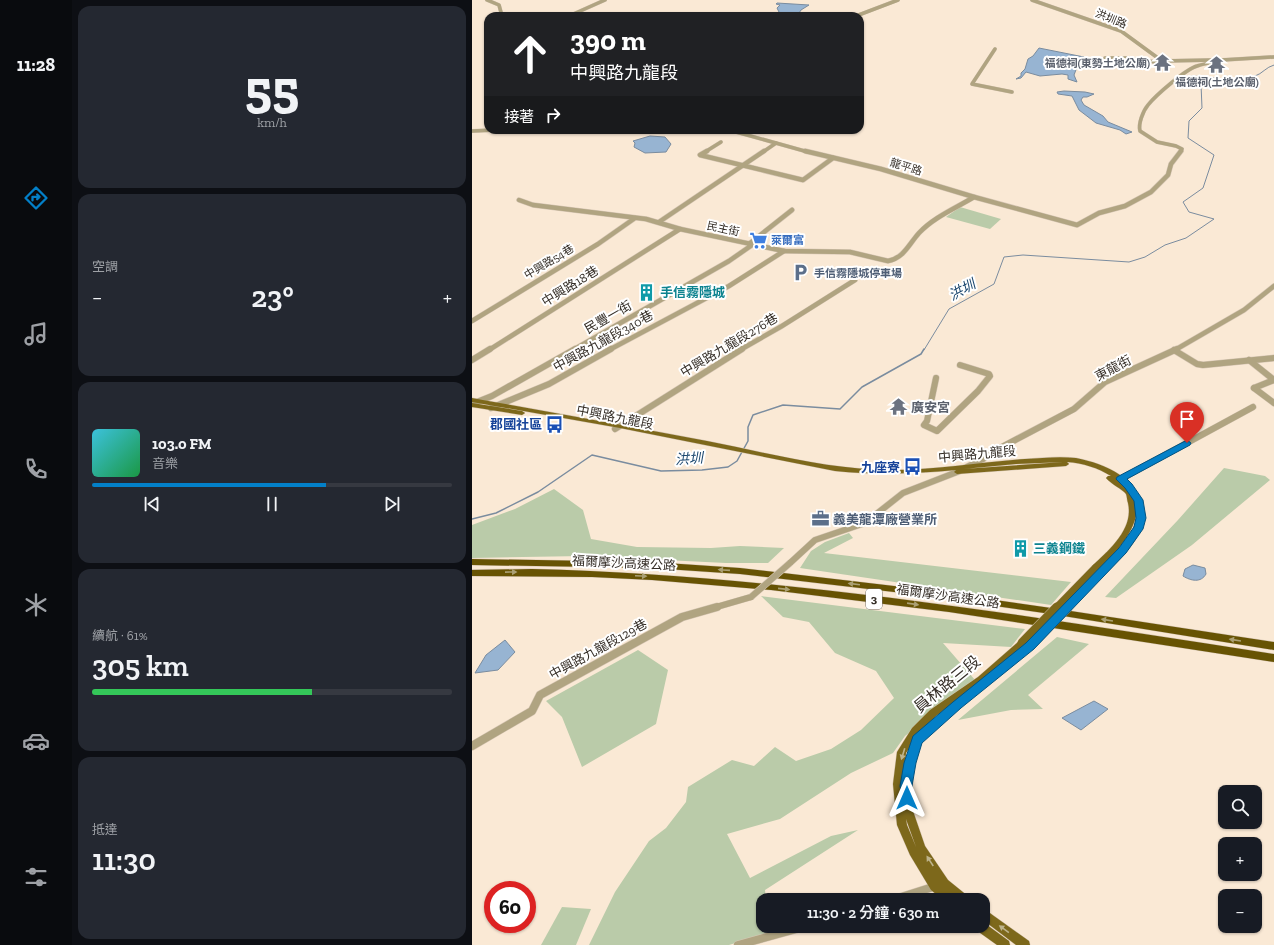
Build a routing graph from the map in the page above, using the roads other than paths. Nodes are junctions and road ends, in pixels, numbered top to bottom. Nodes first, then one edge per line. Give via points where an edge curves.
1 (487, 0) edge
2 (605, 0) edge
3 (898, 0) edge
4 (1032, 0) edge
5 (501, 12) edge
6 (578, 12) edge
7 (864, 13) edge
8 (995, 48) dead end
9 (1274, 57) edge
10 (1105, 58) dead end
11 (1162, 60) junction
12 (1225, 60) junction
13 (1012, 92) dead end
14 (484, 130) edge
15 (472, 131) edge
16 (743, 134) edge
17 (721, 142) dead end
18 (776, 143) junction
19 (833, 158) junction
20 (740, 166) junction
21 (974, 197) junction
22 (519, 200) dead end
23 (792, 210) dead end
24 (635, 218) junction
25 (659, 222) junction
26 (680, 229) junction
27 (751, 244) junction
28 (784, 252) junction
29 (855, 280) dead end
30 (1274, 286) edge
31 (472, 321) edge
32 (1174, 350) junction
33 (1274, 358) edge
34 (472, 360) edge
35 (1249, 360) junction
36 (960, 365) dead end
37 (936, 378) dead end
38 (1274, 380) edge
39 (472, 400) edge
40 (481, 401) junction
41 (1274, 403) edge
42 (499, 404) junction
43 (472, 405) edge
44 (1253, 407) dead end
45 (491, 408) junction
46 (618, 428) junction
47 (748, 454) junction
48 (962, 469) junction
49 (1118, 480) junction
50 (1120, 549) joint
51 (472, 562) edge
52 (472, 573) edge
53 (1274, 646) edge
54 (1274, 658) edge
55 (472, 746) edge
56 (939, 885) junction
57 (914, 893) edge
58 (945, 893) edge
59 (953, 893) edge
60 (990, 919) edge
61 (782, 933) edge
62 (989, 933) edge
63 (738, 945) edge
64 (1005, 945) edge
65 (1025, 945) edge

1 - 5 street via 499,5
2 - 6 street
3 - 7 street
4 - 11 street, 洪圳路 via 1121,31
8 - 13 street via 972,84
9 - 12 street
10 - 11 street via 1155,62
11 - 12 street
12 - 21 street, 龍平路 via 1196,66 1178,78 1148,105 1139,127 1140,131 1157,142 1182,149 1171,164 1168,175 1143,197 1125,206 1099,213 1077,225
14 - 15 street
16 - 18 street, 龍平路
17 - 20 street via 700,155
18 - 19 street, 龍平路
18 - 20 street
19 - 20 street via 803,180
19 - 21 street, 龍平路 via 881,169
20 - 25 street
21 - 28 street, 民主街 via 923,229 900,258 894,260 888,261 850,252
22 - 24 street, 民主街 via 533,205
23 - 27 street, 民豐一街
24 - 25 street, 民主街
24 - 31 street, 中興路54巷 via 598,244
25 - 26 street, 民主街
26 - 27 street, 民主街
26 - 34 street, 中興路18巷
27 - 28 street, 民主街
27 - 40 street, 民豐一街 via 729,261
28 - 42 street, 中興路九龍段340巷 via 726,289 632,337 578,369
29 - 46 street, 中興路九龍段276巷 via 734,353
30 - 32 street, 東龍街 via 1244,310
32 - 35 street via 1203,365
32 - 48 street, 東龍街 via 1106,382 1074,409
33 - 35 street
35 - 38 street
36 - 37 street via 990,376 937,431 924,425
38 - 41 street via 1254,388
39 - 40 main road, 中興路九龍段
40 - 42 main road, 中興路九龍段
40 - 43 street, 民豐一街
42 - 45 street, 中興路九龍段340巷
42 - 46 main road, 中興路九龍段
43 - 45 main road, 中興路九龍段
44 - 49 street
45 - 46 main road, 中興路九龍段
46 - 47 main road, 中興路九龍段
47 - 48 main road, 中興路九龍段 via 860,471
47 - 48 main road, 中興路九龍段 via 793,466 875,476 910,476
48 - 49 main road, 中興路九龍段 via 1072,464 1093,469
48 - 49 main road, 中興路九龍段 via 1055,459 1096,466
48 - 55 street, 中興路九龍段129巷, bridge via 903,493 865,523 814,540 751,597 682,616 540,695 532,711
49 - 50 main road, 中興路九龍段 via 1129,493 1133,510
50 - 56 main road, 員林路三段, bridge via 1026,645 918,740 906,786 908,811 921,848
53 -> 51 highway, 福爾摩沙高速公路 / 3 via 911,591 740,571 652,565
52 -> 54 highway, 福爾摩沙高速公路 / 3 via 528,571 653,576 798,590 1102,631
56 - 57 street
56 - 58 main road, 員林路三段
56 - 59 main road, 員林路三段
65 -> 60 main road
61 - 63 street
62 - 64 main road

